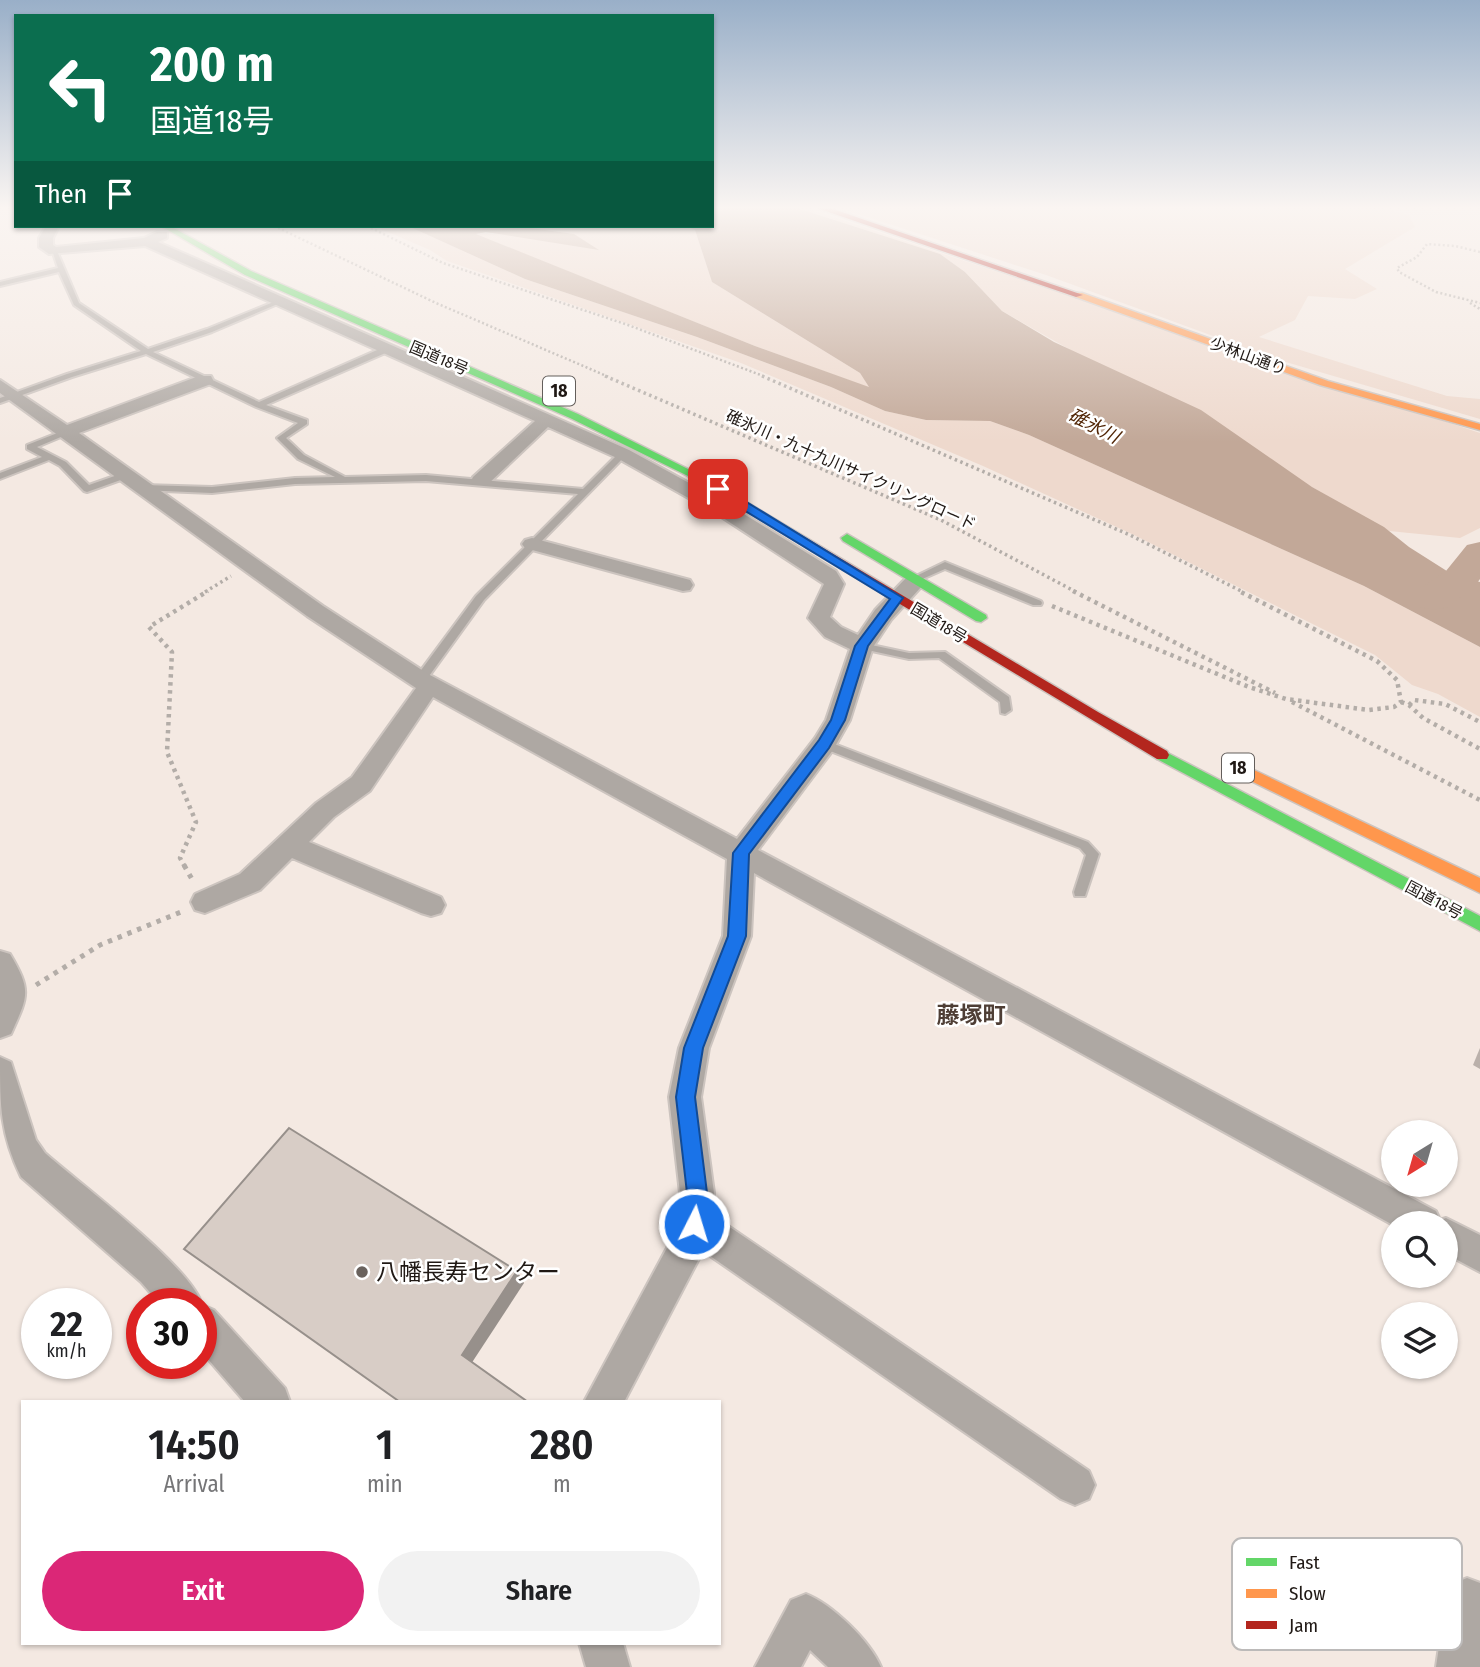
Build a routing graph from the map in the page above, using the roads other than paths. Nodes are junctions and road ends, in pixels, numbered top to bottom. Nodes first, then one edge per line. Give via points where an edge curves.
1 (67, 286) edge
2 (250, 286) edge
3 (275, 286) edge
4 (308, 286) edge
5 (1054, 286) edge
6 (278, 302) junction
7 (387, 349) junction
8 (149, 353) junction
9 (205, 380) junction
10 (552, 388) dead end
11 (4, 394) edge
12 (259, 405) junction
13 (547, 419) junction
14 (1480, 427) edge
15 (65, 432) junction
16 (623, 454) junction
17 (50, 457) junction
18 (0, 476) edge
19 (344, 478) junction
20 (480, 481) junction
21 (134, 482) junction
22 (587, 492) junction
23 (835, 531) dead end
24 (532, 544) junction
25 (683, 585) dead end
26 (907, 588) junction
27 (1037, 603) road end
28 (996, 627) dead end
29 (862, 646) junction
30 (425, 683) junction
31 (1005, 710) dead end
32 (824, 744) junction
33 (1236, 766) dead end
34 (289, 845) junction
35 (741, 853) junction
36 (1480, 886) edge
37 (1080, 892) dead end
38 (205, 902) road end
39 (431, 905) dead end
40 (1480, 925) edge
41 (0, 963) edge
42 (5, 1012) edge
43 (0, 1072) edge
44 (1402, 1211) edge
45 (694, 1224) junction
46 (1458, 1242) edge
47 (1480, 1254) edge
48 (170, 1288) edge
49 (217, 1341) edge
50 (269, 1400) edge
51 (604, 1400) edge
52 (1076, 1485) dead end
53 (1467, 1599) dead end
54 (1462, 1637) edge
55 (602, 1645) edge
56 (608, 1667) edge
57 (777, 1667) edge
58 (859, 1667) edge

1 - 8 lane via 76,304
2 - 6 street
3 - 26 main road, 国道18号 / 18 via 575,415
4 - 10 main road, 国道18号 / 18
5 - 14 main road, 少林山通り via 1255,360
6 - 7 street
6 - 8 lane
7 - 12 lane
7 - 13 street
8 - 9 lane
8 - 11 lane
9 - 12 lane
9 - 15 street
11 - 15 street
12 - 19 lane via 304,422 281,438 301,457
13 - 16 street
13 - 20 street
15 - 17 lane via 30,447
15 - 21 street
16 - 22 lane
16 - 29 street via 829,576 834,584 820,618 833,632
17 - 18 lane
17 - 21 lane via 73,471 87,489
19 - 20 lane
19 - 21 lane via 212,490
20 - 22 lane
21 - 30 street
22 - 24 lane
23 - 26 main road, 国道18号 / 18
24 - 25 street
24 - 30 lane via 480,598
26 - 27 lane via 945,565
26 - 28 main road, 国道18号 / 18
26 - 29 street
26 - 40 main road, 国道18号 / 18 via 1093,716
29 - 31 lane via 909,656 941,654 1005,700
29 - 32 street via 838,720
30 - 34 street via 361,784
30 - 35 street
32 - 35 street
32 - 37 lane via 1084,845 1093,854
33 - 36 main road, 国道18号 / 18
34 - 38 street via 250,881
34 - 39 street
35 - 44 street
35 - 45 street via 737,936 694,1048 685,1097 697,1193
41 - 42 street via 14,985
43 - 48 street via 22,1147 33,1165
45 - 51 street via 692,1237
45 - 52 street
46 - 47 street
49 - 50 street
53 - 54 street
55 - 56 street
57 - 58 street via 806,1615

